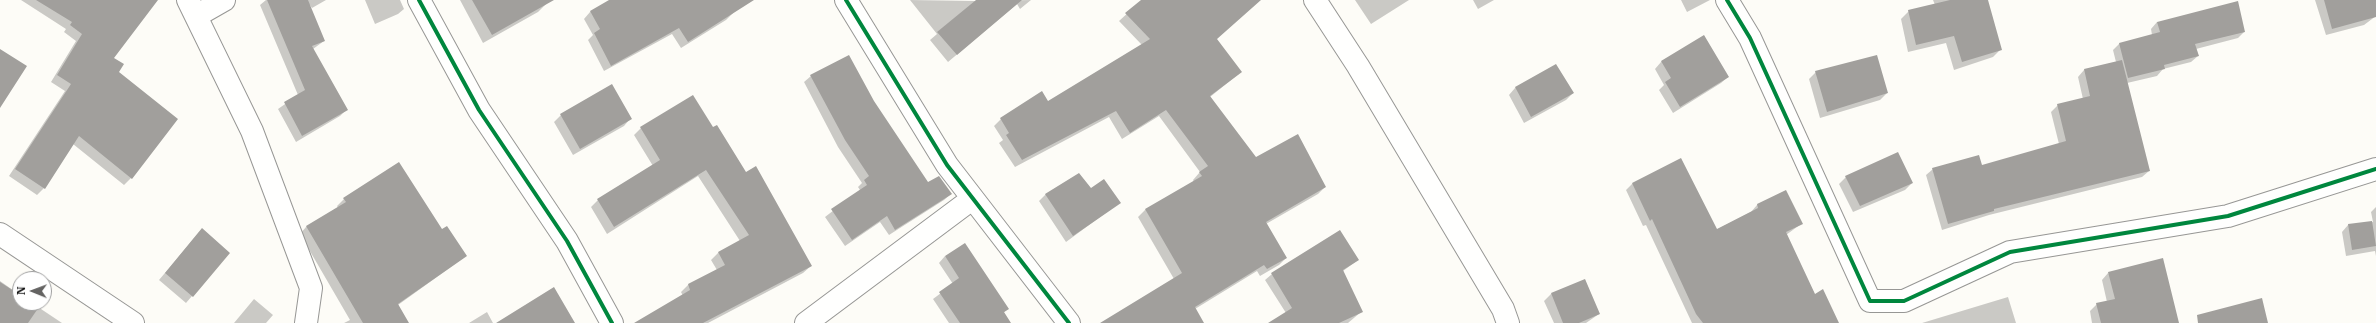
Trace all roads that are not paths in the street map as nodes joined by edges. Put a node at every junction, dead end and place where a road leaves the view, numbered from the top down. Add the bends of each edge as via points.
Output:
1 (224, 0) edge
2 (419, 0) edge
3 (846, 0) edge
4 (1315, 0) edge
5 (1727, 0) edge
6 (192, 8) edge
7 (2376, 169) edge
8 (972, 199) junction
9 (0, 234) edge
10 (133, 323) edge
11 (306, 323) edge
12 (612, 323) edge
13 (806, 323) edge
14 (1069, 323) edge
15 (1508, 323) edge

1 - 6 street
2 - 12 street via 479,110 567,241
3 - 8 street via 947,165
4 - 15 street via 1366,79 1503,309
5 - 7 street via 1750,38 1870,301 1904,301 2010,252 2228,216
6 - 11 street via 252,130 311,288
8 - 13 street
8 - 14 street
9 - 10 street

